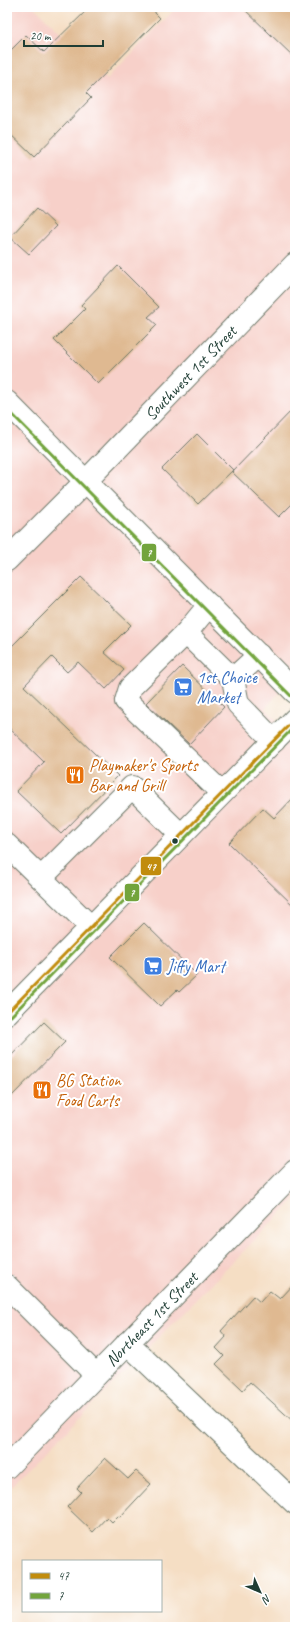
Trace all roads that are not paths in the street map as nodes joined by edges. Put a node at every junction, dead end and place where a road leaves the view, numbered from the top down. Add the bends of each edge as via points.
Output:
1 (295, 264) edge
2 (7, 402) edge
3 (86, 481) junction
4 (7, 560) edge
5 (210, 605) junction
6 (186, 633) junction
7 (258, 655) junction
8 (233, 679) junction
9 (295, 692) edge
10 (295, 719) edge
11 (274, 741) junction
12 (222, 793) junction
13 (181, 835) junction
14 (7, 845) edge
15 (41, 878) junction
16 (91, 927) junction
17 (7, 1013) edge
18 (295, 1171) edge
19 (7, 1286) edge
20 (127, 1343) junction
21 (96, 1374) junction
22 (7, 1467) edge
23 (295, 1503) edge

1 - 3 street, Southwest 1st Street
2 - 3 street
3 - 4 street, Southwest 1st Street
3 - 5 street
5 - 6 street
5 - 7 street
6 - 8 street
6 - 12 street via 130,688 126,701
7 - 8 street
7 - 9 street
8 - 11 street via 238,704
10 - 11 street
11 - 12 street
12 - 13 street
13 - 15 street via 132,787
13 - 16 street
14 - 15 street
15 - 16 street
16 - 17 street
18 - 20 street, Northeast 1st Street
19 - 21 street
20 - 21 street, Northeast 1st Street
20 - 23 street
21 - 22 street, Northeast 1st Street

